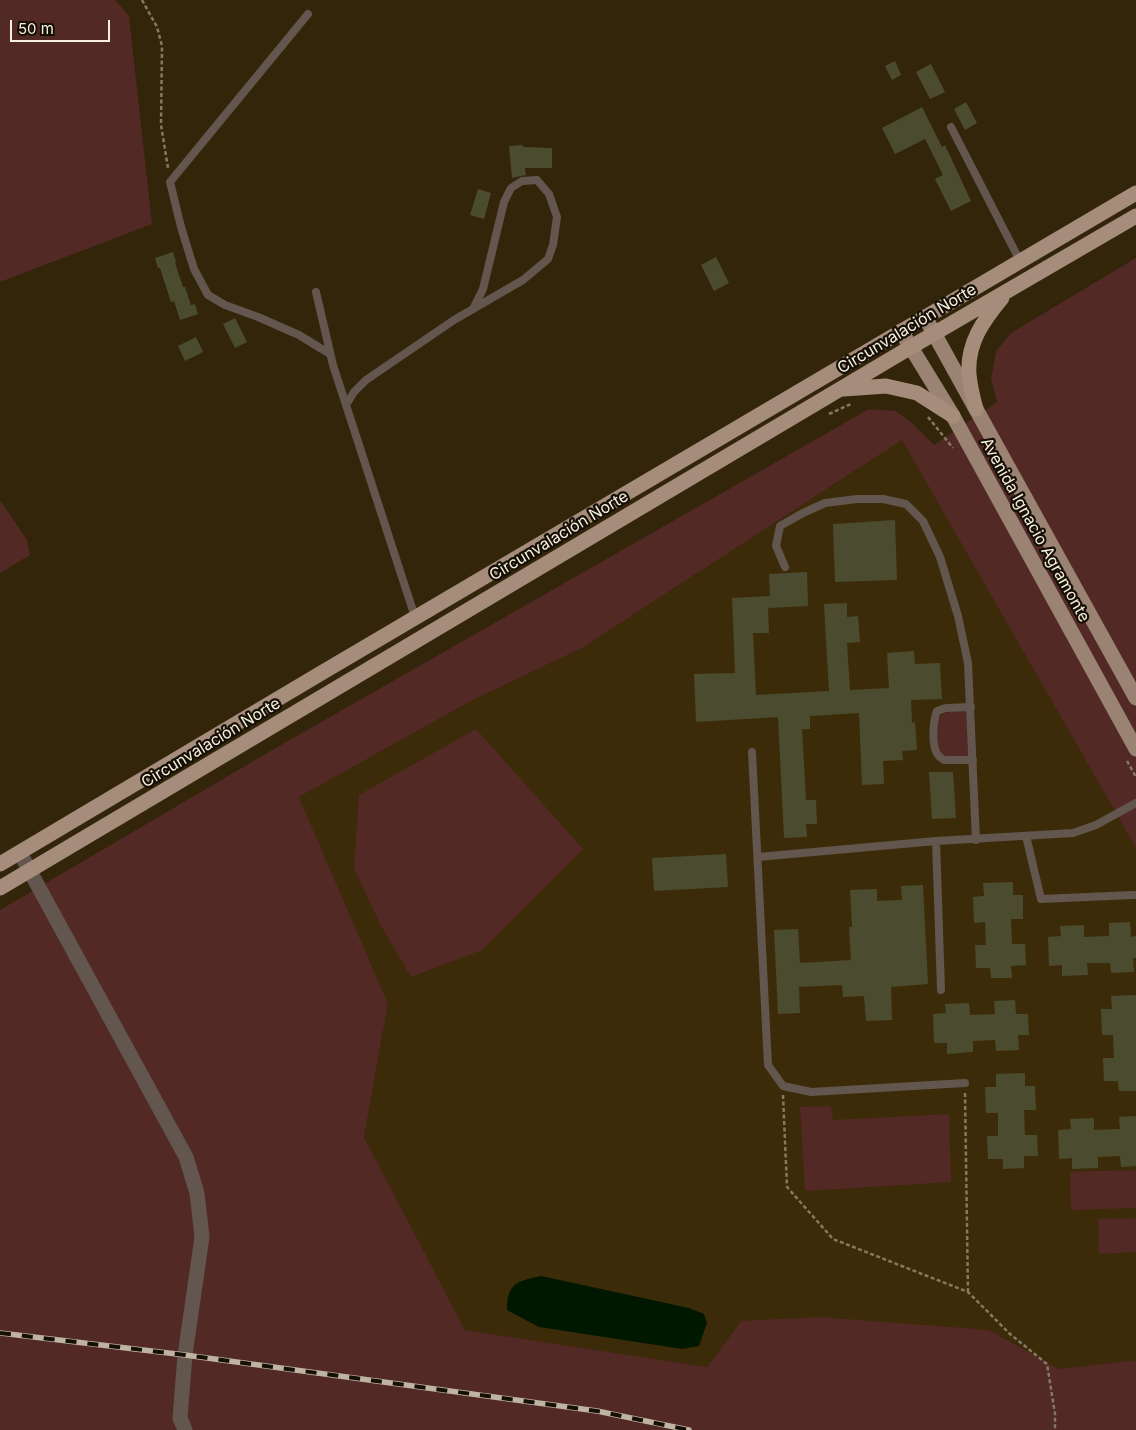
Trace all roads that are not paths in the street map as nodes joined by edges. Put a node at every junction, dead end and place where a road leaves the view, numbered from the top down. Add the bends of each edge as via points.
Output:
1 (308, 14) dead end
2 (951, 127) dead end
3 (1136, 194) edge
4 (1136, 216) edge
5 (1020, 261) junction
6 (1008, 290) junction
7 (316, 292) dead end
8 (473, 309) junction
9 (926, 317) junction
10 (901, 331) junction
11 (935, 333) junction
12 (911, 347) junction
13 (330, 354) junction
14 (840, 389) junction
15 (346, 405) junction
16 (976, 409) junction
17 (953, 416) junction
18 (784, 567) dead end
19 (415, 617) junction
20 (1136, 698) edge
21 (971, 706) junction
22 (752, 752) dead end
23 (1131, 754) edge
24 (973, 760) junction
25 (1136, 803) edge
26 (1026, 836) junction
27 (976, 840) junction
28 (936, 841) junction
29 (20, 853) junction
30 (758, 857) junction
31 (0, 864) edge
32 (31, 870) junction
33 (0, 888) edge
34 (1134, 895) dead end
35 (941, 990) dead end
36 (965, 1083) road end
37 (185, 1430) edge

1 - 13 lane via 170,182 194,269 208,295 299,335
2 - 5 lane
3 - 5 highway, Circunvalación Norte
4 - 6 highway, Circunvalación Norte
5 - 9 highway, Circunvalación Norte
6 - 11 highway, Circunvalación Norte
6 - 16 highway via 974,340 969,375
7 - 13 lane
8 - 8 lane via 523,280 548,259 554,245 556,217 549,194 537,180 522,180 511,188 504,202 483,289
8 - 15 lane via 366,380
9 - 10 highway, Circunvalación Norte
9 - 11 main road, Avenida Ignacio Agramonte
10 - 12 main road, Avenida Ignacio Agramonte
10 - 19 highway, Circunvalación Norte
11 - 12 highway, Circunvalación Norte
11 - 16 main road, Avenida Ignacio Agramonte
12 - 14 highway, Circunvalación Norte
12 - 17 main road, Avenida Ignacio Agramonte
13 - 15 lane
14 - 17 highway via 886,386 917,393
14 - 32 highway, Circunvalación Norte
15 - 19 lane
16 - 20 main road, Avenida Ignacio Agramonte
17 - 23 main road, Avenida Ignacio Agramonte
18 - 21 lane via 776,546 780,526 803,513 826,503 857,499 883,499 906,504 923,522 940,557 968,663
19 - 29 highway, Circunvalación Norte
21 - 24 lane
21 - 24 lane via 937,711 934,746 944,760
22 - 30 lane
24 - 27 lane
25 - 26 lane via 1096,826 1073,833
26 - 27 lane
26 - 34 lane via 1041,899
27 - 28 lane
28 - 30 lane
28 - 35 lane
29 - 31 highway, Circunvalación Norte
29 - 32 street
30 - 36 lane via 768,1065 783,1086 811,1092
32 - 33 highway, Circunvalación Norte
32 - 37 street via 186,1157 197,1193 202,1237 185,1355 180,1418

